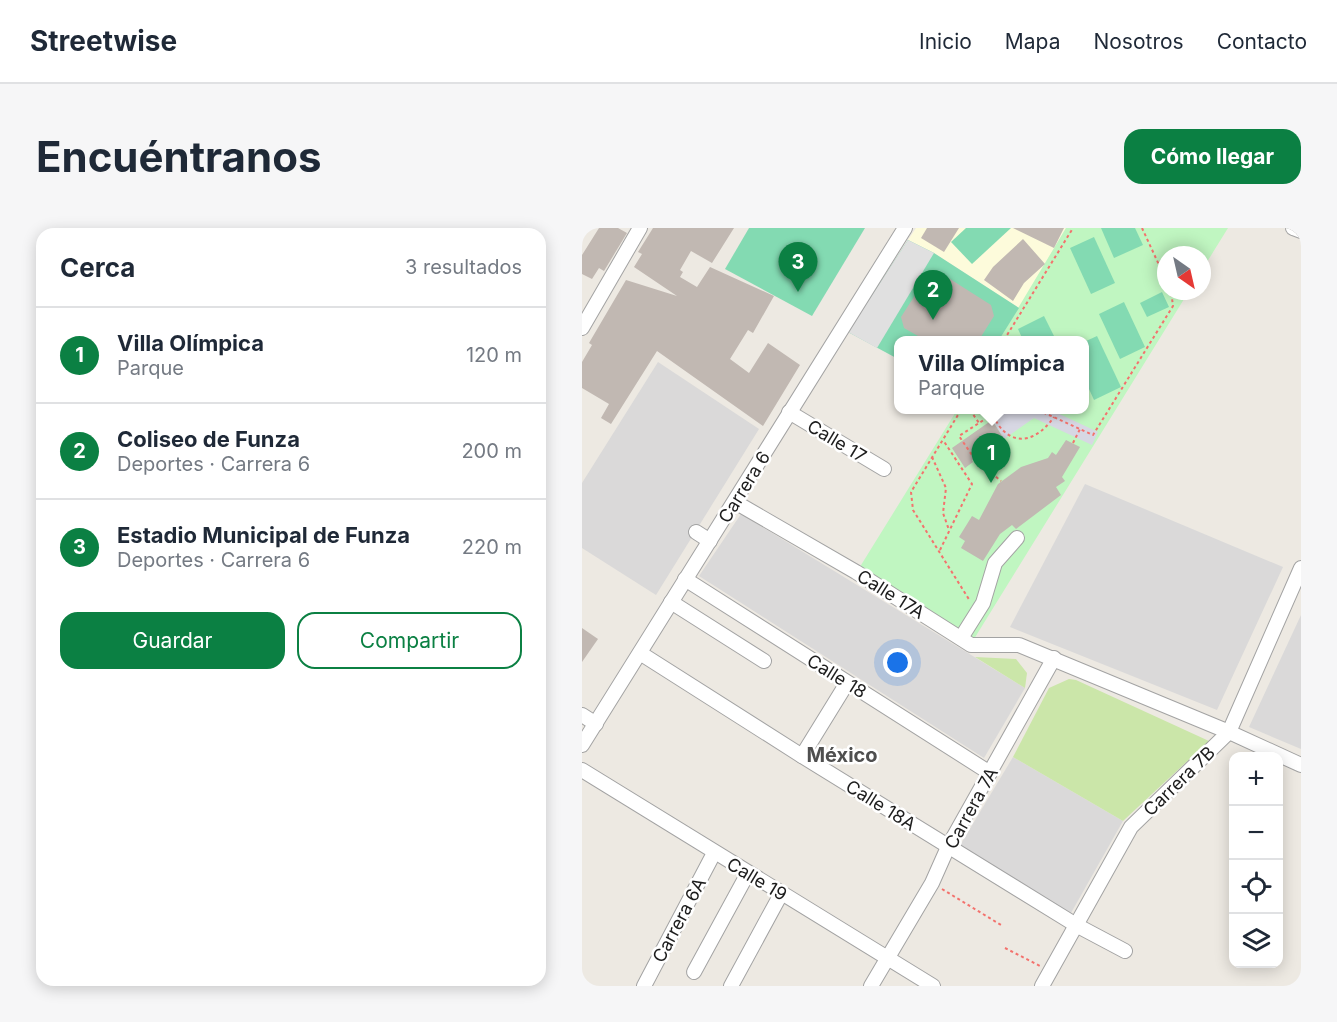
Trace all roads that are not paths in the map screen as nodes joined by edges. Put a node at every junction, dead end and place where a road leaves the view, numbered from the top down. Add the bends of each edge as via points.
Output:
1 (640, 228) edge
2 (906, 228) edge
3 (1293, 228) edge
4 (1301, 231) edge
5 (582, 328) edge
6 (789, 412) junction
7 (884, 470) dead end
8 (735, 502) junction
9 (696, 532) dead end
10 (1017, 538) dead end
11 (710, 541) junction
12 (1301, 568) edge
13 (685, 579) junction
14 (671, 602) junction
15 (961, 638) junction
16 (640, 653) junction
17 (1054, 658) junction
18 (764, 661) dead end
19 (847, 683) junction
20 (582, 715) edge
21 (596, 724) junction
22 (1229, 732) junction
23 (582, 745) edge
24 (802, 756) junction
25 (1301, 765) edge
26 (582, 770) edge
27 (990, 773) junction
28 (948, 847) junction
29 (714, 853) junction
30 (748, 873) junction
31 (781, 894) junction
32 (1076, 925) junction
33 (1125, 951) dead end
34 (889, 958) junction
35 (694, 972) dead end
36 (644, 986) edge
37 (731, 986) edge
38 (872, 986) edge
39 (933, 986) edge
40 (1042, 986) edge

1 - 5 street
2 - 6 street, Carrera 6
3 - 4 street
6 - 7 street, Calle 17
6 - 8 street, Carrera 6
8 - 11 street, Carrera 6
8 - 15 street, Calle 17A
9 - 11 street
10 - 15 street via 995,563 983,603
11 - 13 street, Carrera 6
12 - 22 street, Carrera 7B
13 - 14 street, Carrera 6
13 - 19 street, Calle 18
14 - 16 street, Carrera 6
14 - 18 street
15 - 17 street, Calle 17A via 977,646 1013,644
16 - 21 street, Carrera 6
16 - 24 street, Calle 18A
17 - 22 street, Calle 17A
17 - 27 street, Carrera 7A
19 - 24 street
19 - 27 street, Calle 18
20 - 21 street
21 - 23 street, Carrera 6
22 - 25 street, Calle 17A
22 - 32 street, Carrera 7B via 1131,827
24 - 28 street, Calle 18A
26 - 29 street, Calle 19
27 - 28 street, Carrera 7A
28 - 32 street, Calle 18A
28 - 34 street, Carrera 7A
29 - 30 street, Calle 19
29 - 36 street, Carrera 6A
30 - 31 street, Calle 19
30 - 35 street
31 - 34 street, Calle 19
31 - 37 street
32 - 33 street, Calle 18A
32 - 40 street, Carrera 7B
34 - 38 street, Carrera 7A
34 - 39 street, Calle 19

